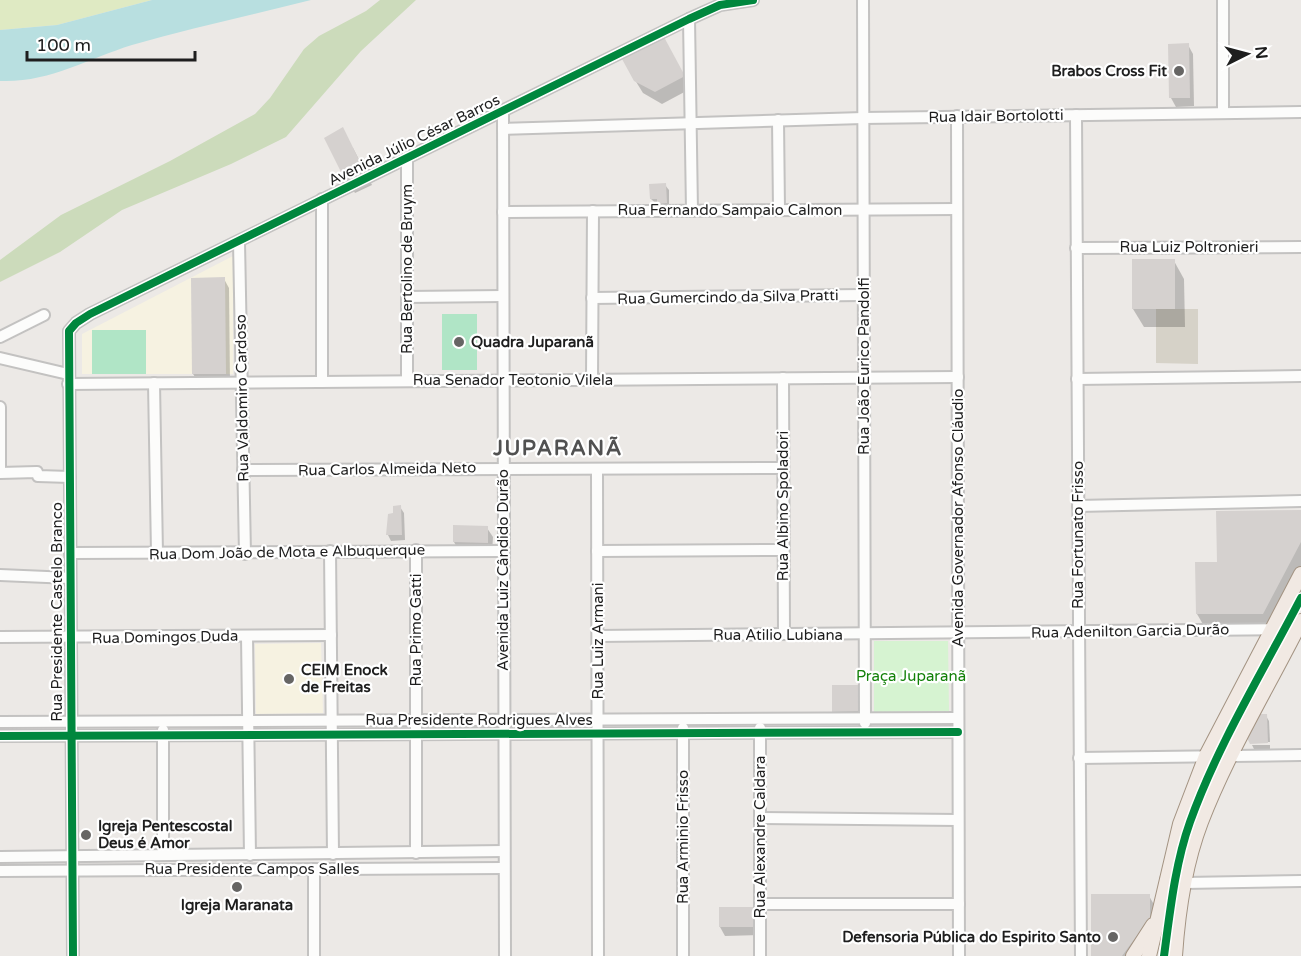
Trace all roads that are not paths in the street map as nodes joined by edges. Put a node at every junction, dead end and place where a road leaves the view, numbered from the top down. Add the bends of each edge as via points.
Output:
1 (753, 0) edge
2 (863, 0) edge
3 (1223, 0) edge
4 (720, 2) edge
5 (689, 19) junction
6 (503, 112) junction
7 (1301, 112) edge
8 (1223, 113) junction
9 (1076, 115) junction
10 (957, 116) junction
11 (863, 118) junction
12 (778, 120) junction
13 (690, 121) junction
14 (502, 129) junction
15 (407, 157) junction
16 (322, 200) junction
17 (957, 208) junction
18 (863, 209) junction
19 (779, 210) junction
20 (692, 211) junction
21 (503, 212) junction
22 (593, 212) junction
23 (239, 242) junction
24 (1301, 247) edge
25 (1076, 248) junction
26 (863, 295) junction
27 (503, 296) junction
28 (407, 297) junction
29 (592, 298) junction
30 (90, 314) joint
31 (44, 315) dead end
32 (0, 336) edge
33 (0, 358) edge
34 (1301, 376) edge
35 (958, 377) junction
36 (783, 378) junction
37 (864, 378) junction
38 (68, 379) junction
39 (1077, 379) junction
40 (503, 380) junction
41 (592, 380) junction
42 (407, 381) junction
43 (242, 382) junction
44 (322, 382) junction
45 (154, 383) junction
46 (0, 407) edge
47 (503, 467) junction
48 (783, 468) junction
49 (597, 469) junction
50 (243, 470) junction
51 (0, 473) edge
52 (70, 477) junction
53 (1301, 501) edge
54 (1078, 506) junction
55 (416, 550) junction
56 (503, 550) junction
57 (783, 550) junction
58 (330, 551) junction
59 (597, 551) junction
60 (70, 553) junction
61 (157, 553) junction
62 (245, 554) junction
63 (1301, 574) edge
64 (0, 575) edge
65 (70, 578) junction
66 (1300, 626) edge
67 (1272, 630) junction
68 (1079, 632) junction
69 (958, 633) junction
70 (783, 634) junction
71 (865, 634) junction
72 (331, 635) junction
73 (247, 636) junction
74 (598, 636) junction
75 (0, 637) edge
76 (70, 638) junction
77 (760, 718) junction
78 (865, 718) junction
79 (958, 718) junction
80 (598, 719) junction
81 (683, 719) junction
82 (331, 720) junction
83 (416, 720) junction
84 (504, 720) junction
85 (163, 721) junction
86 (248, 721) junction
87 (0, 722) edge
88 (71, 722) junction
89 (760, 732) junction
90 (865, 732) junction
91 (958, 732) junction
92 (597, 733) junction
93 (683, 733) junction
94 (332, 734) junction
95 (416, 734) junction
96 (504, 734) junction
97 (163, 735) junction
98 (248, 735) junction
99 (0, 736) edge
100 (71, 736) junction
101 (1301, 755) edge
102 (1206, 756) junction
103 (1230, 756) junction
104 (1079, 758) junction
105 (760, 818) junction
106 (958, 820) junction
107 (504, 851) junction
108 (416, 853) junction
109 (333, 854) junction
110 (164, 855) junction
111 (250, 855) junction
112 (72, 856) junction
113 (0, 857) edge
114 (504, 868) junction
115 (314, 869) junction
116 (72, 870) junction
117 (0, 871) edge
118 (1166, 879) junction
119 (1301, 881) edge
120 (1185, 883) junction
121 (761, 904) junction
122 (959, 904) junction
123 (1159, 912) junction
124 (73, 956) edge
125 (314, 956) edge
126 (505, 956) edge
127 (598, 956) edge
128 (683, 956) edge
129 (760, 956) edge
130 (959, 956) edge
131 (1081, 956) edge
132 (1133, 956) edge
133 (1149, 956) edge
134 (1175, 956) edge

1 - 4 street, Avenida Júlio César Barros
2 - 11 street, Rua João Eurico Pandolfi
3 - 8 street
4 - 5 street, Avenida Júlio César Barros
5 - 6 street, Avenida Júlio César Barros
5 - 13 street
6 - 14 street, Avenida Luiz Cândido Durão
6 - 15 street, Avenida Júlio César Barros
7 - 8 street, Rua Idair Bortolotti
8 - 9 street, Rua Idair Bortolotti
9 - 10 street, Rua Idair Bortolotti
9 - 25 street, Rua Fortunato Frisso
10 - 11 street, Rua Idair Bortolotti
10 - 17 street, Avenida Governador Afonso Cláudio
11 - 12 street, Rua Idair Bortolotti
11 - 18 street, Rua João Eurico Pandolfi
12 - 13 street, Rua Idair Bortolotti
12 - 19 street
13 - 14 street, Rua Idair Bortolotti
13 - 20 street
14 - 21 street, Avenida Luiz Cândido Durão
15 - 16 street, Avenida Júlio César Barros
15 - 28 street, Rua Bertolino de Bruym
16 - 23 street, Avenida Júlio César Barros
16 - 44 street
17 - 18 street, Rua Fernando Sampaio Calmon
17 - 35 street, Avenida Governador Afonso Cláudio
18 - 19 street, Rua Fernando Sampaio Calmon
18 - 26 street, Rua João Eurico Pandolfi
19 - 20 street, Rua Fernando Sampaio Calmon
20 - 22 street, Rua Fernando Sampaio Calmon
21 - 22 street, Rua Fernando Sampaio Calmon
21 - 27 street, Avenida Luiz Cândido Durão
22 - 29 street
23 - 30 street, Avenida Júlio César Barros
23 - 43 street, Rua Valdomiro Cardoso
24 - 25 street, Rua Luiz Poltronieri
25 - 39 street, Rua Fortunato Frisso
26 - 29 street, Rua Gumercindo da Silva Pratti
26 - 37 street, Rua João Eurico Pandolfi
27 - 28 street
27 - 40 street, Avenida Luiz Cândido Durão
28 - 42 street, Rua Bertolino de Bruym
29 - 41 street
30 - 38 street, Rua Presidente Castelo Branco via 69,331
31 - 32 street
33 - 38 street, Rua Senador Teotonio Vilela
34 - 39 street
35 - 37 street, Rua Senador Teotonio Vilela
35 - 69 street, Avenida Governador Afonso Cláudio
36 - 37 street, Rua Senador Teotonio Vilela
36 - 41 street, Rua Senador Teotonio Vilela
36 - 48 street, Rua Albino Spoladori
37 - 71 street, Rua João Eurico Pandolfi
38 - 45 street, Rua Senador Teotonio Vilela
38 - 52 street, Rua Presidente Castelo Branco
39 - 54 street, Rua Fortunato Frisso
40 - 41 street, Rua Senador Teotonio Vilela
40 - 42 street, Rua Senador Teotonio Vilela
40 - 47 street, Avenida Luiz Cândido Durão
42 - 44 street, Rua Senador Teotonio Vilela
43 - 44 street, Rua Senador Teotonio Vilela
43 - 45 street, Rua Senador Teotonio Vilela
43 - 50 street, Rua Valdomiro Cardoso
45 - 61 street
46 - 51 street
47 - 49 street, Rua Carlos Almeida Neto
47 - 50 street, Rua Carlos Almeida Neto
47 - 56 street, Avenida Luiz Cândido Durão
48 - 49 street, Rua Carlos Almeida Neto
48 - 57 street, Rua Albino Spoladori
49 - 59 street, Rua Luiz Armani
50 - 62 street, Rua Valdomiro Cardoso
51 - 52 street via 37,472 38,476
52 - 60 street, Rua Presidente Castelo Branco
53 - 54 street
54 - 68 street, Rua Fortunato Frisso
55 - 56 street, Rua Dom João de Mota e Albuquerque
55 - 58 street, Rua Dom João de Mota e Albuquerque
55 - 83 street, Rua Primo Gatti
56 - 84 street, Avenida Luiz Cândido Durão
57 - 59 street
57 - 70 street, Rua Albino Spoladori
58 - 62 street, Rua Dom João de Mota e Albuquerque
58 - 72 street
59 - 74 street, Rua Luiz Armani
60 - 61 street, Rua Dom João de Mota e Albuquerque
60 - 65 street, Rua Presidente Castelo Branco
61 - 62 street, Rua Dom João de Mota e Albuquerque
63 - 67 main road
64 - 65 street
65 - 76 street, Rua Presidente Castelo Branco
66 - 67 street, Rua Adenilton Garcia Durão
66 - 103 main road
67 - 68 street, Rua Adenilton Garcia Durão
67 - 102 main road
68 - 69 street, Rua Adenilton Garcia Durão
68 - 104 street, Rua Fortunato Frisso
69 - 71 street, Rua Atilio Lubiana
69 - 79 street, Avenida Governador Afonso Cláudio
70 - 71 street, Rua Atilio Lubiana
70 - 74 street, Rua Atilio Lubiana
71 - 78 street, Rua João Eurico Pandolfi
72 - 73 street, Rua Domingos Duda
72 - 82 street
73 - 76 street, Rua Domingos Duda
73 - 86 street
74 - 80 street, Rua Luiz Armani
75 - 76 street, Rua Domingos Duda
76 - 88 street, Rua Presidente Castelo Branco
77 - 78 street, Rua Presidente Rodrigues Alves
77 - 81 street, Rua Presidente Rodrigues Alves
77 - 89 street, Rua Alexandre Caldara
78 - 79 street, Rua Presidente Rodrigues Alves
78 - 90 street, Rua João Eurico Pandolfi
79 - 91 street, Avenida Governador Afonso Cláudio
80 - 81 street, Rua Presidente Rodrigues Alves
80 - 84 street, Rua Presidente Rodrigues Alves
80 - 92 street, Rua Luiz Armani
81 - 93 street, Rua Arminio Frisso
82 - 83 street, Rua Presidente Rodrigues Alves
82 - 86 street, Rua Presidente Rodrigues Alves
82 - 94 street
83 - 84 street, Rua Presidente Rodrigues Alves
83 - 95 street, Rua Primo Gatti
84 - 96 street, Avenida Luiz Cândido Durão
85 - 86 street, Rua Presidente Rodrigues Alves
85 - 88 street, Rua Presidente Rodrigues Alves
85 - 97 street
86 - 98 street
87 - 88 street, Rua Presidente Rodrigues Alves
88 - 100 street, Rua Presidente Castelo Branco
89 - 90 street, Rua Presidente Rodrigues Alves
89 - 93 street, Rua Presidente Rodrigues Alves
89 - 105 street, Rua Alexandre Caldara
90 - 91 street, Rua Presidente Rodrigues Alves
91 - 106 street, Avenida Governador Afonso Cláudio
92 - 93 street, Rua Presidente Rodrigues Alves
92 - 96 street, Rua Presidente Rodrigues Alves
92 - 127 street, Rua Luiz Armani
93 - 128 street, Rua Arminio Frisso
94 - 95 street, Rua Presidente Rodrigues Alves
94 - 98 street, Rua Presidente Rodrigues Alves
94 - 109 street
95 - 96 street, Rua Presidente Rodrigues Alves
95 - 108 street, Rua Primo Gatti
96 - 107 street, Avenida Luiz Cândido Durão
97 - 98 street, Rua Presidente Rodrigues Alves
97 - 100 street, Rua Presidente Rodrigues Alves
97 - 110 street
98 - 111 street
99 - 100 street, Rua Presidente Rodrigues Alves
100 - 112 street, Rua Presidente Castelo Branco
101 - 103 street
102 - 103 street
102 - 104 street
102 - 118 main road via 1180,824
103 - 120 main road via 1201,823
104 - 131 street, Rua Fortunato Frisso
105 - 106 street
105 - 121 street, Rua Alexandre Caldara
106 - 122 street, Avenida Governador Afonso Cláudio
107 - 108 street, Rua Presidente Campos Salles
107 - 114 street, Avenida Luiz Cândido Durão
108 - 109 street, Rua Presidente Campos Salles
109 - 111 street, Rua Presidente Campos Salles
110 - 111 street, Rua Presidente Campos Salles
110 - 112 street, Rua Presidente Campos Salles
112 - 113 street, Rua Presidente Campos Salles
112 - 116 street, Rua Presidente Castelo Branco
114 - 115 street, Rua Presidente Campos Salles
114 - 126 street, Avenida Luiz Cândido Durão
115 - 116 street, Rua Presidente Campos Salles
115 - 125 street
116 - 117 street, Rua Presidente Campos Salles
116 - 124 street, Rua Presidente Castelo Branco
118 - 120 street
118 - 123 main road
119 - 120 street
120 - 134 main road
121 - 122 street
121 - 129 street, Rua Alexandre Caldara
122 - 130 street, Avenida Governador Afonso Cláudio
123 - 132 main road
123 - 133 main road

